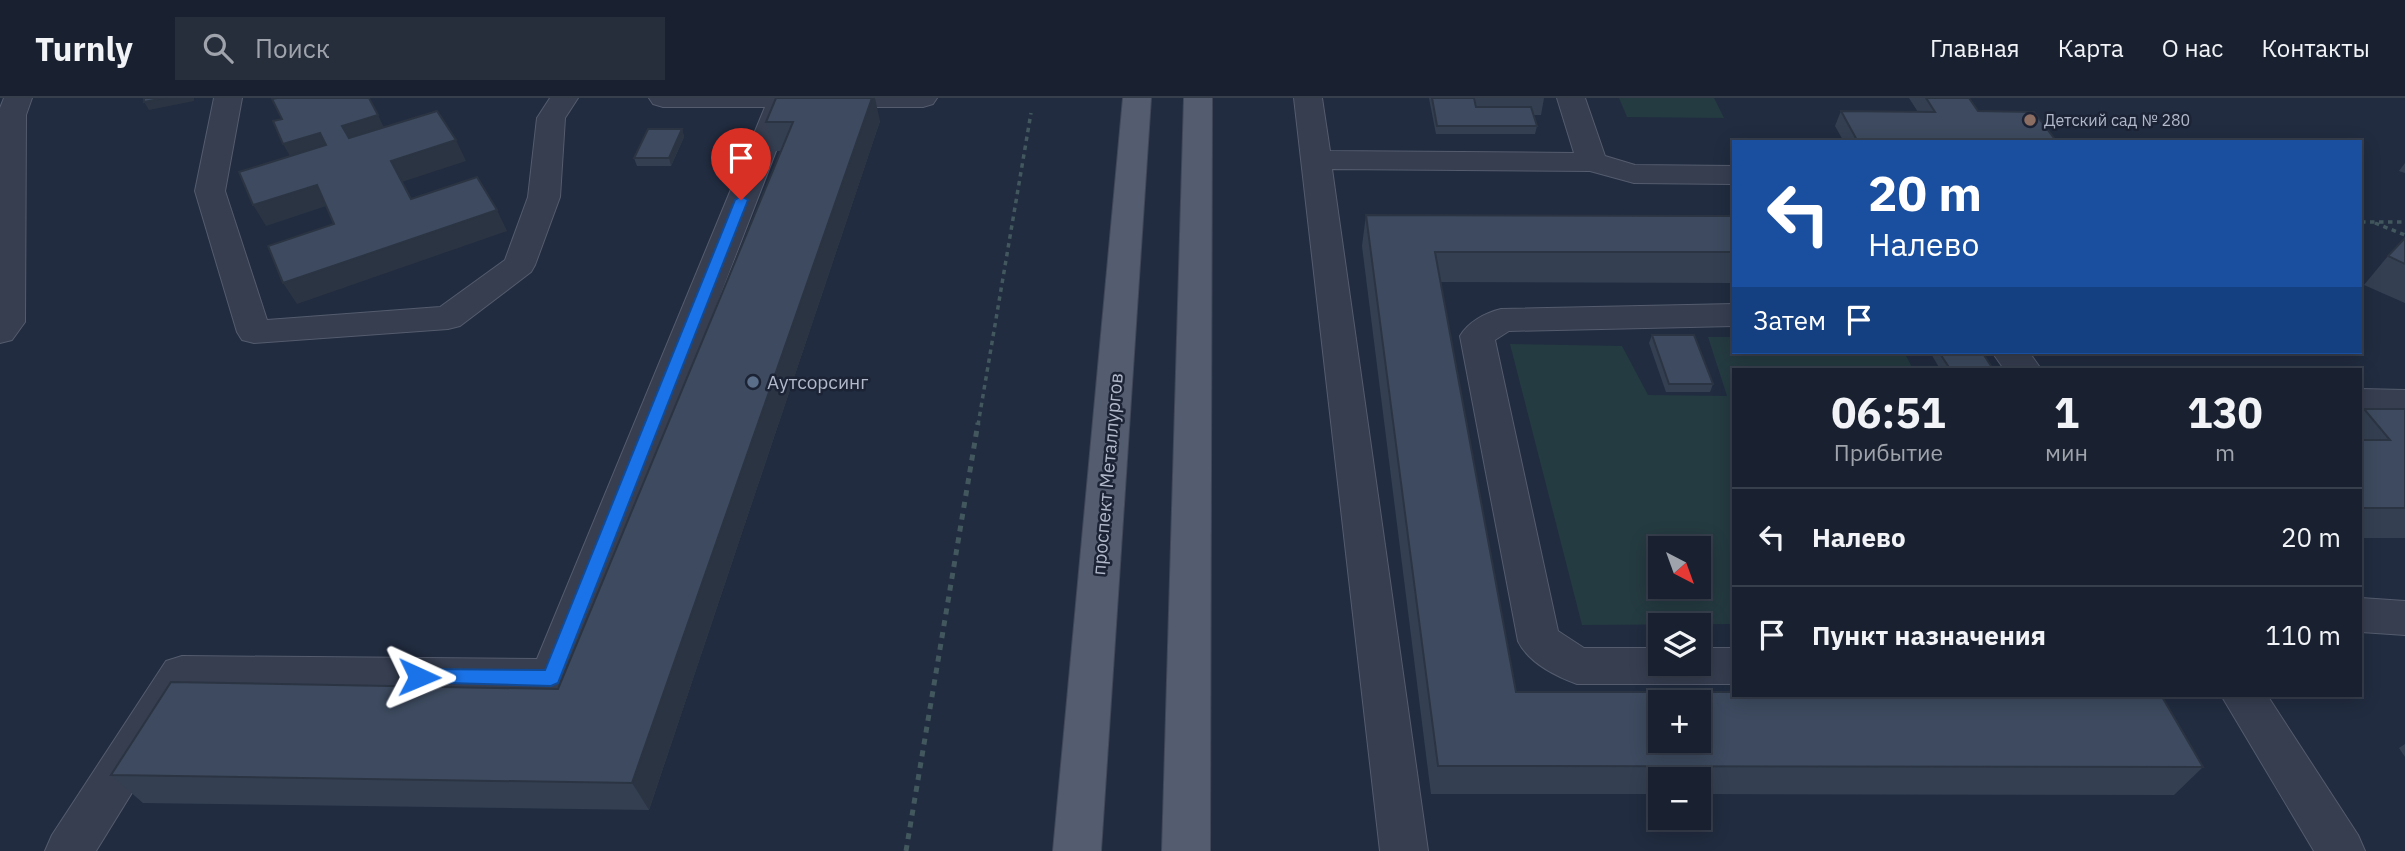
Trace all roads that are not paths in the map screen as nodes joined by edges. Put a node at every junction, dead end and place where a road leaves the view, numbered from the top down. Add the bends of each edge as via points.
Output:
1 (18, 98) edge
2 (228, 98) edge
3 (564, 98) edge
4 (663, 98) edge
5 (923, 98) edge
6 (1137, 98) edge
7 (1198, 98) edge
8 (1308, 98) edge
9 (1572, 98) edge
10 (782, 99) edge
11 (872, 99) edge
12 (1315, 160) junction
13 (1591, 162) junction
14 (1732, 175) edge
15 (1732, 315) edge
16 (0, 332) edge
17 (2012, 354) edge
18 (2022, 368) edge
19 (2362, 402) edge
20 (2405, 403) edge
21 (2362, 615) edge
22 (2405, 618) edge
23 (1732, 666) edge
24 (2244, 697) edge
25 (68, 851) edge
26 (1077, 851) edge
27 (1186, 851) edge
28 (1404, 851) edge
29 (2341, 851) edge

1 - 16 street via 12,114 8,322
2 - 3 street via 210,191 254,332 447,318 519,265 544,197 551,118
4 - 10 street
5 - 11 street
6 - 26 main road, проспект Металлургов
7 - 27 main road
8 - 12 street
9 - 13 street
10 - 11 street
10 - 25 street via 551,678 182,674
12 - 13 street
12 - 28 street
13 - 14 street via 1634,174
15 - 23 street via 1501,320 1477,336 1539,641 1577,666
17 - 18 street
19 - 20 street
21 - 22 street
24 - 29 street

